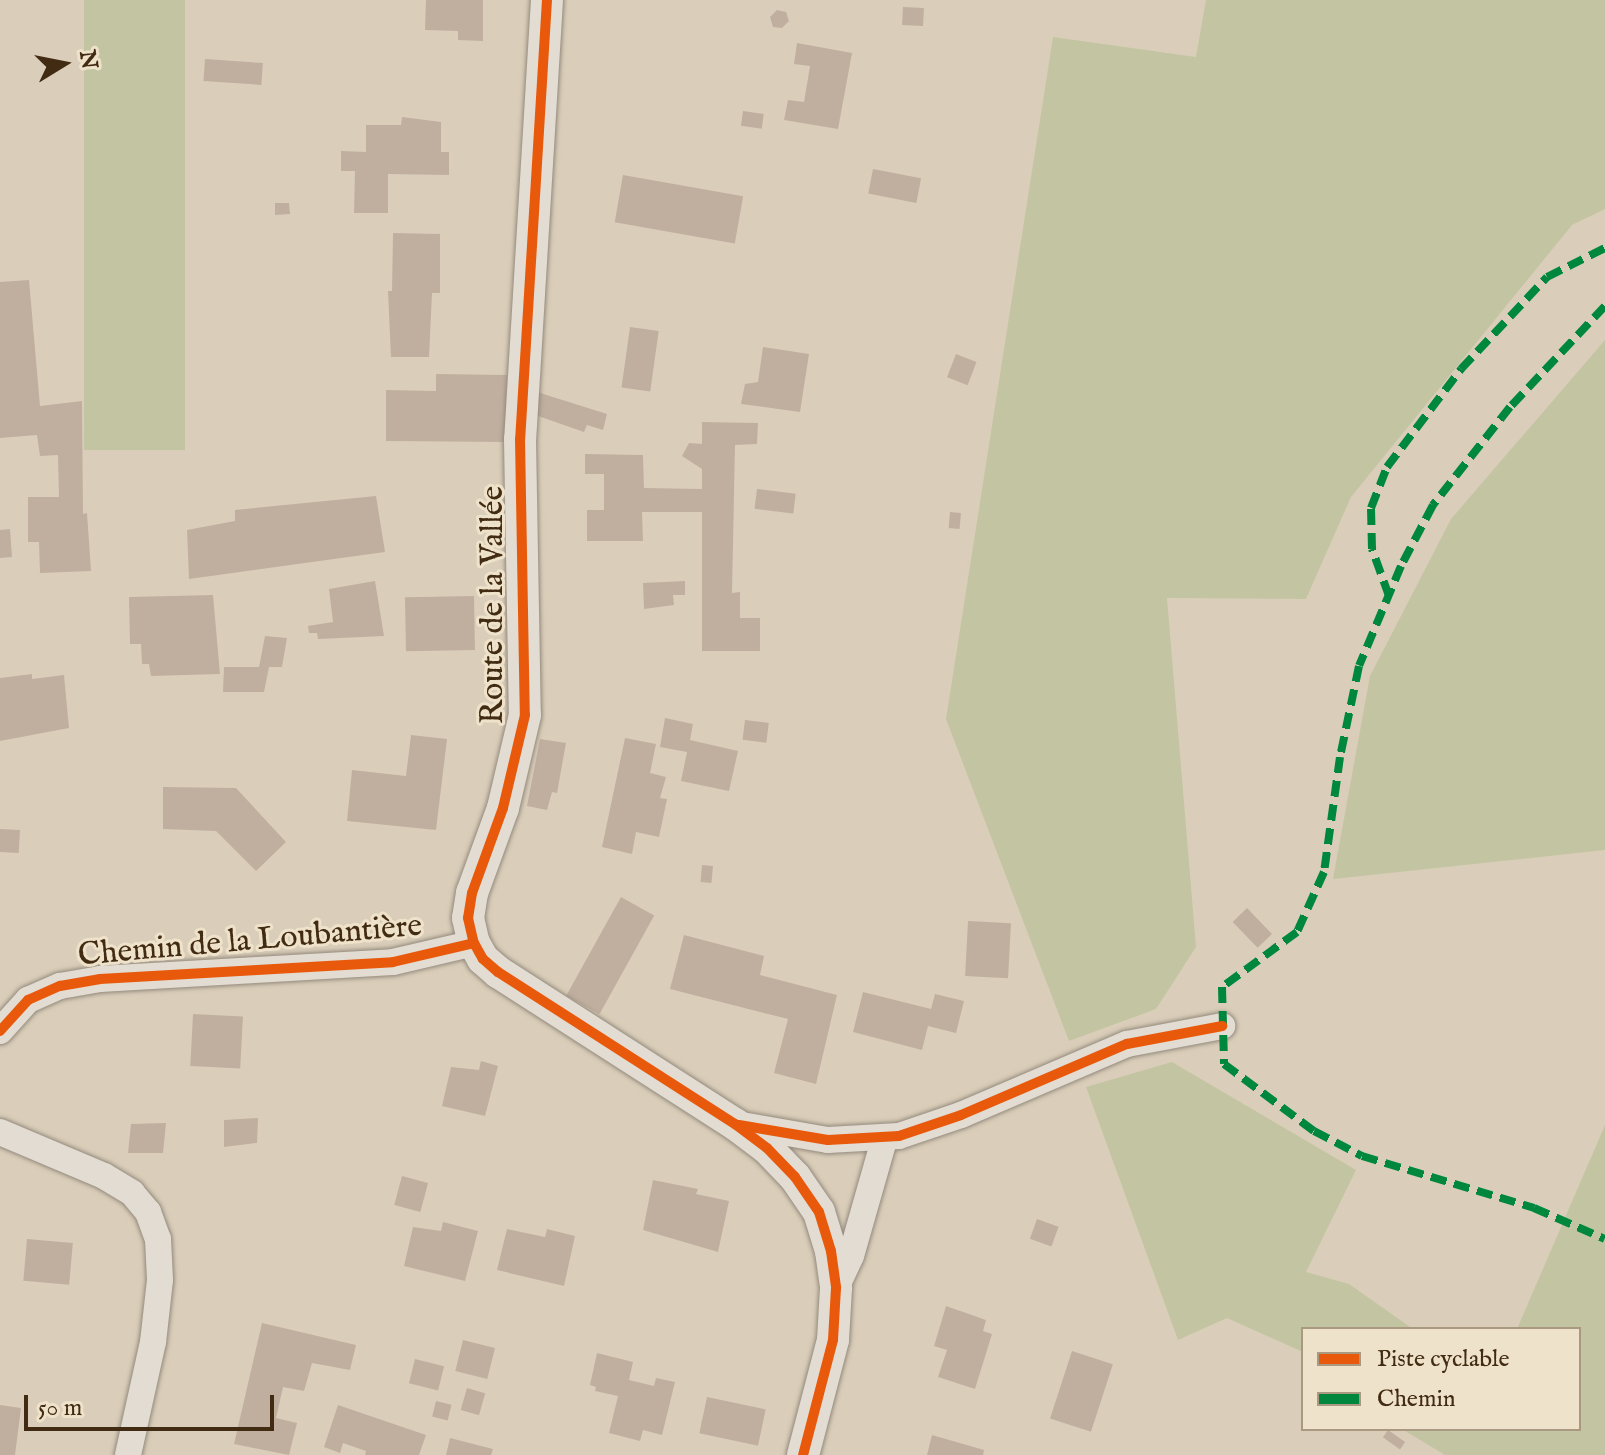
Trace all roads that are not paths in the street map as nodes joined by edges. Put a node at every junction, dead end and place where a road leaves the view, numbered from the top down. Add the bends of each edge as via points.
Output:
1 (547, 0) edge
2 (474, 943) junction
3 (1222, 1026) dead end
4 (0, 1031) edge
5 (735, 1124) junction
6 (0, 1132) edge
7 (884, 1140) junction
8 (836, 1288) junction
9 (128, 1455) edge
10 (803, 1455) edge

1 - 2 street, Route de la Vallée via 520,439 525,715 503,808 472,893 468,918
2 - 4 street, Chemin de la Loubantière via 393,962 100,979 60,986 28,1000
2 - 5 street via 498,972
3 - 7 street via 1127,1044 961,1115
5 - 7 street via 828,1140
5 - 8 street via 795,1177 819,1212
6 - 9 street via 104,1176 132,1193 148,1212 158,1239 160,1280 153,1342
7 - 8 street via 851,1256
8 - 10 street via 833,1340

